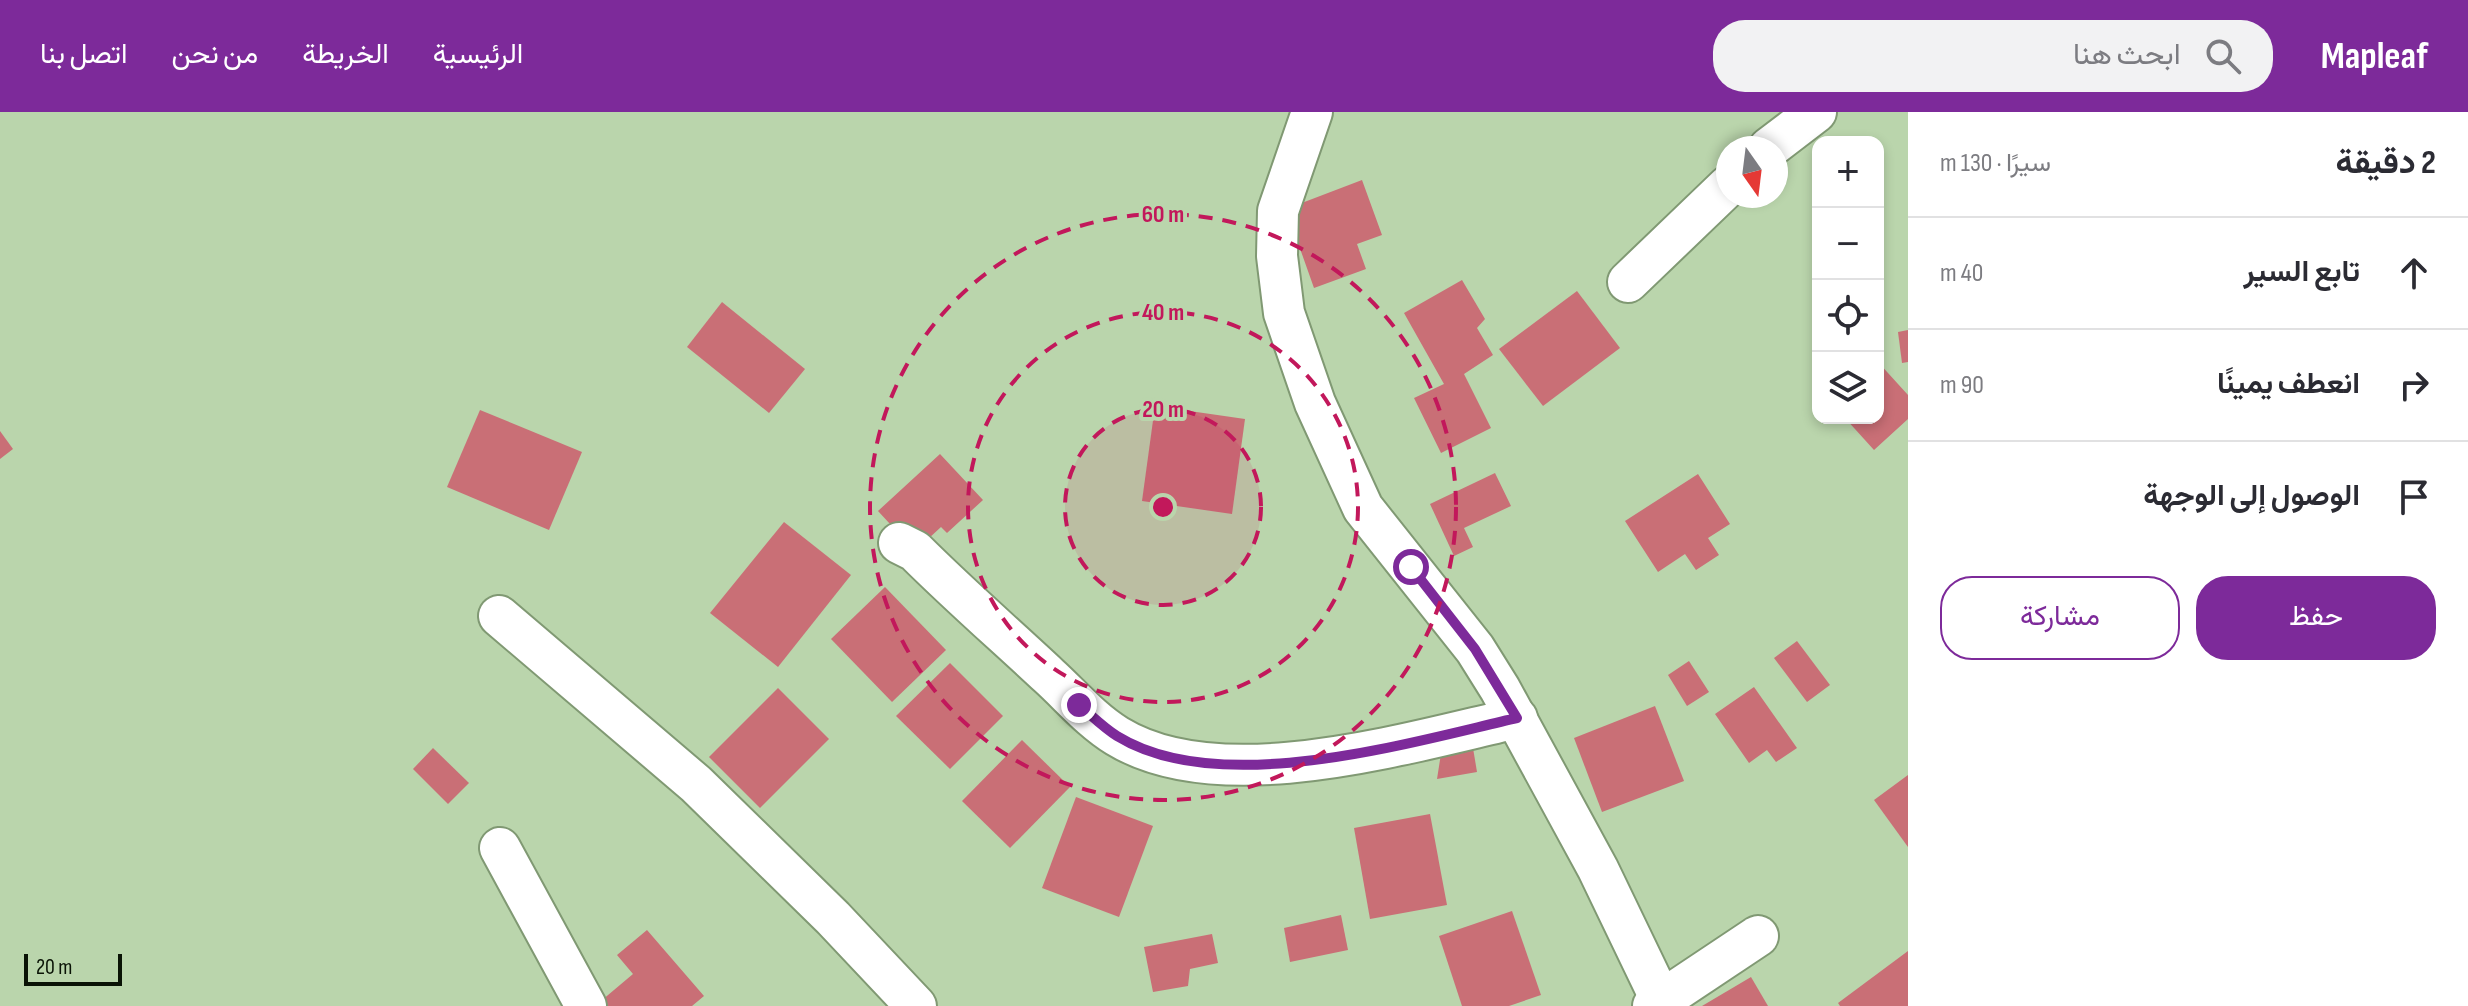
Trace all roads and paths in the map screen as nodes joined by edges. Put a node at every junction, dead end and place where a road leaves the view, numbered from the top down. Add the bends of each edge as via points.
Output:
1 (1312, 112) edge
2 (1816, 112) edge
3 (1785, 136) edge
4 (1716, 198) edge
5 (1628, 282) dead end
6 (899, 543) dead end
7 (499, 616) dead end
8 (1517, 718) junction
9 (500, 848) dead end
10 (1758, 936) dead end
11 (1657, 1003) edge
12 (586, 1006) edge
13 (916, 1006) edge

1 - 8 street via 1278,211 1284,313 1315,403 1363,508 1475,649
2 - 3 street
4 - 5 street
6 - 8 street via 915,551 1118,736 1176,758 1252,766 1309,761
7 - 13 street via 696,784
8 - 11 street via 1598,869
9 - 12 street
10 - 11 street

